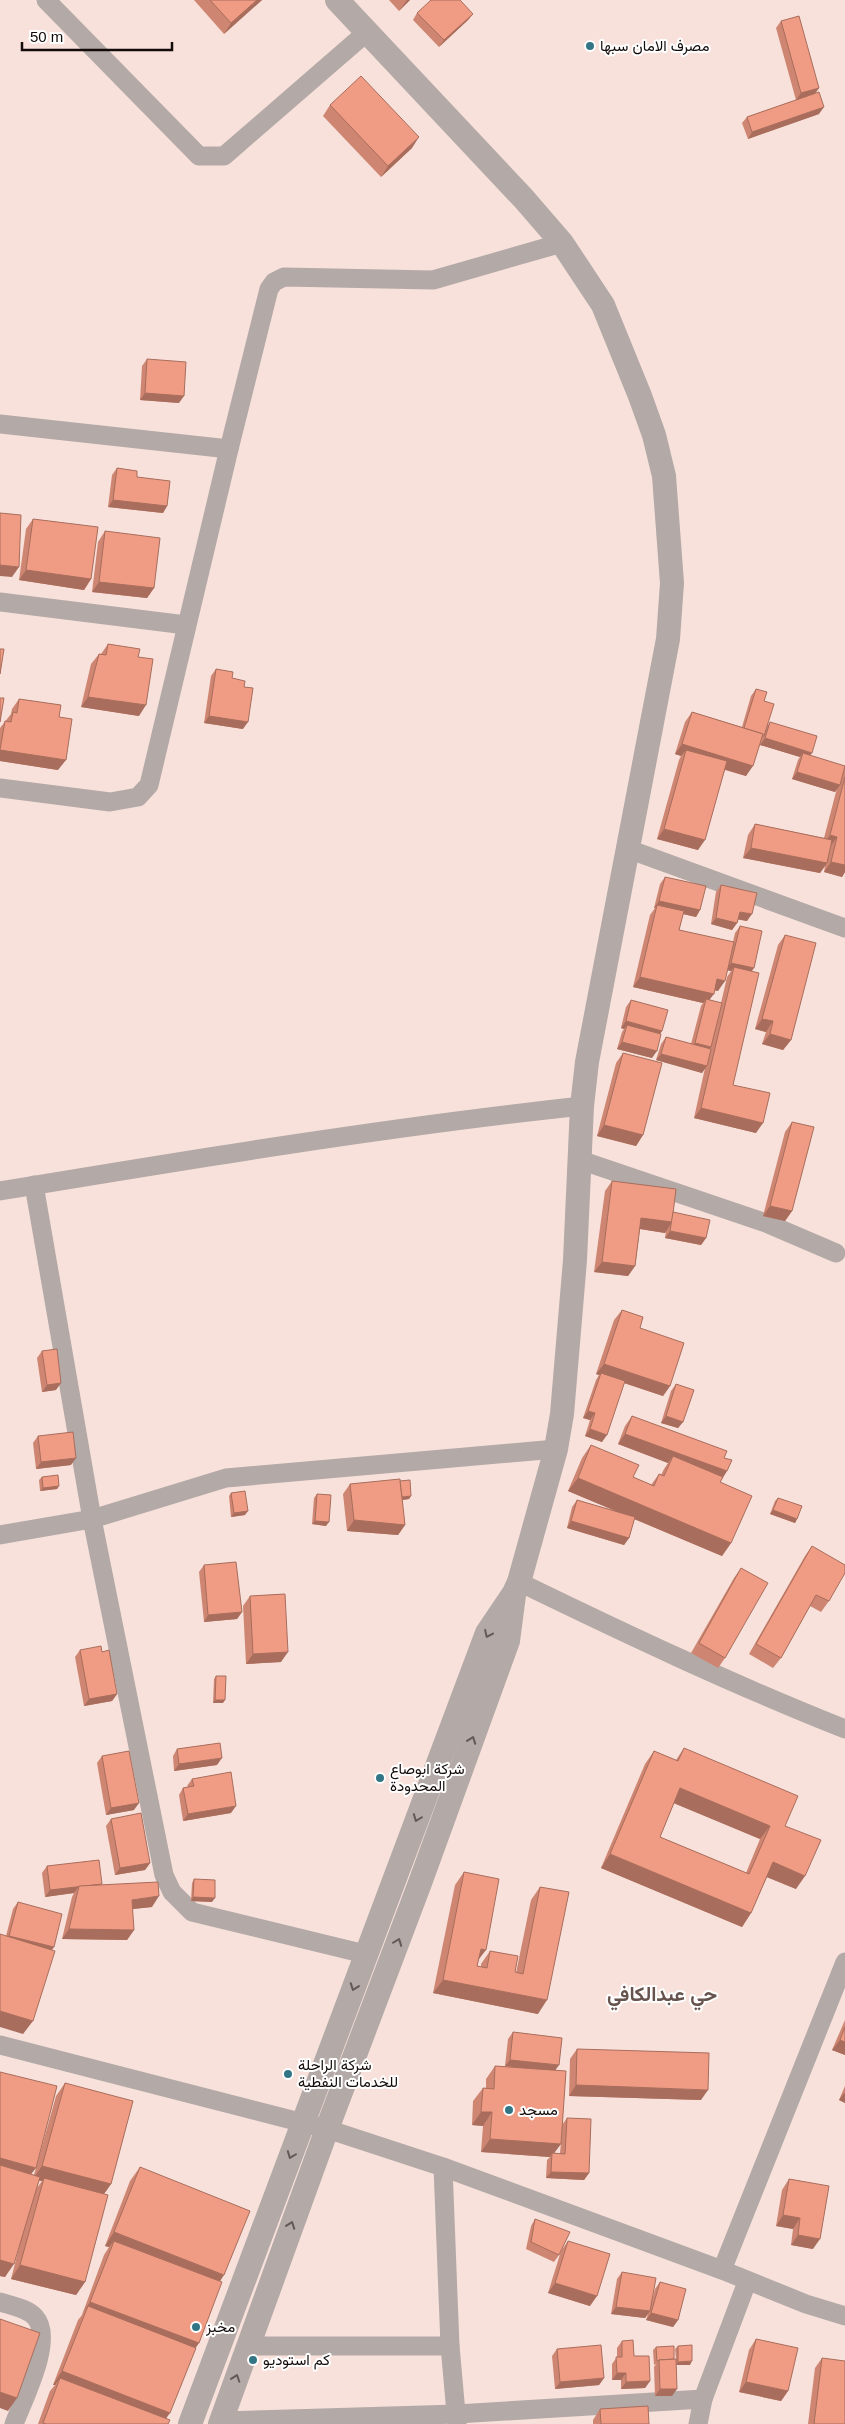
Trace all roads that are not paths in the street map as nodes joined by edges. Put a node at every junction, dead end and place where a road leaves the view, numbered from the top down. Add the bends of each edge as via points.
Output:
1 (46, 0) edge
2 (337, 0) edge
3 (367, 32) junction
4 (562, 243) junction
5 (0, 424) edge
6 (228, 449) junction
7 (0, 602) edge
8 (186, 625) junction
9 (0, 788) edge
10 (628, 849) junction
11 (845, 928) edge
12 (582, 1106) junction
13 (580, 1160) junction
14 (34, 1185) junction
15 (0, 1191) edge
16 (836, 1253) dead end
17 (556, 1449) junction
18 (92, 1519) junction
19 (0, 1535) edge
20 (517, 1587) junction
21 (845, 1729) edge
22 (365, 1954) junction
23 (845, 1962) edge
24 (0, 2045) edge
25 (303, 2123) junction
26 (327, 2129) junction
27 (443, 2167) junction
28 (722, 2270) junction
29 (747, 2282) junction
30 (0, 2302) edge
31 (845, 2316) edge
32 (247, 2346) junction
33 (450, 2346) junction
34 (703, 2399) junction
35 (457, 2419) edge
36 (221, 2423) edge
37 (14, 2424) edge
38 (190, 2424) edge
39 (698, 2424) edge

1 - 3 street via 199,156 224,156
2 - 3 street
3 - 4 street
4 - 6 street via 433,280 316,276 284,277 274,282 269,289
4 - 10 street via 603,305 618,338 654,435 664,476 672,583 668,639
5 - 6 street
6 - 8 street
7 - 8 street
8 - 9 street via 149,784 138,797 110,802
10 - 11 street
10 - 12 street via 587,1062
12 - 13 street
12 - 14 street via 494,1115 250,1150
13 - 16 street via 766,1223
13 - 17 street via 572,1299
14 - 15 street
14 - 18 street
17 - 18 street via 226,1478
17 - 20 street
18 - 19 street
18 - 22 street via 164,1874 172,1892 192,1912
20 - 21 street via 750,1691
20 -> 22 street via 487,1633
26 -> 20 street via 508,1641
22 -> 25 street
23 - 28 street
24 - 25 street
25 - 26 street
25 -> 38 street
26 - 27 street
32 -> 26 street
27 - 28 street
27 - 33 street
28 - 29 street
29 - 31 street
29 - 34 street
30 - 37 street via 27,2310 36,2318 43,2333 41,2350
32 - 33 street
36 -> 32 street
33 - 35 street
34 - 35 street
34 - 39 street
35 - 36 street

